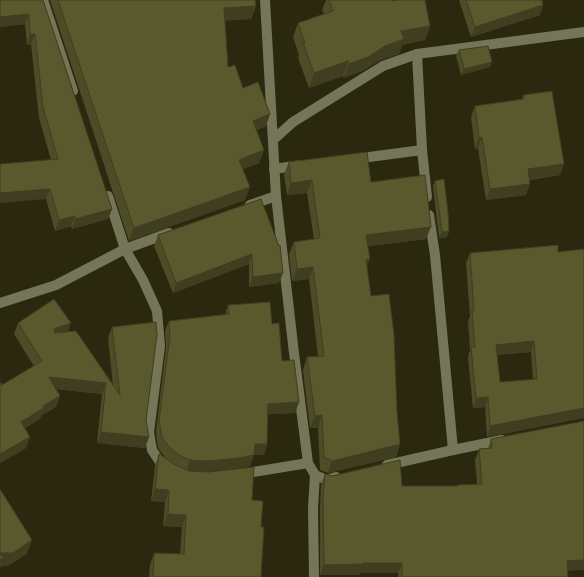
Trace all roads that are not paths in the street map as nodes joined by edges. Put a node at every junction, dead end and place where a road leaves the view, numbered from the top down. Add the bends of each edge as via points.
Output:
1 (44, 0) edge
2 (265, 0) edge
3 (584, 32) edge
4 (417, 54) junction
5 (76, 98) edge
6 (273, 140) junction
7 (422, 150) junction
8 (344, 160) edge
9 (313, 164) edge
10 (274, 169) junction
11 (105, 188) edge
12 (276, 196) junction
13 (240, 208) edge
14 (175, 231) edge
15 (125, 249) junction
16 (0, 303) edge
17 (515, 438) edge
18 (453, 450) junction
19 (308, 462) junction
20 (379, 467) edge
21 (172, 471) edge
22 (349, 474) edge
23 (230, 475) edge
24 (314, 475) junction
25 (314, 577) edge

1 - 5 street
2 - 6 street
3 - 4 street
4 - 6 street via 383,66 293,122
4 - 7 street
6 - 10 street
7 - 8 street
7 - 18 street via 435,255
9 - 10 street
10 - 12 street
11 - 15 street
12 - 13 street
12 - 19 street
14 - 15 street
15 - 16 street via 56,285
15 - 21 street via 157,311 160,346 148,432 152,450 160,462
17 - 18 street
18 - 20 street
19 - 23 street
19 - 24 street
22 - 24 street via 327,480
24 - 25 street

